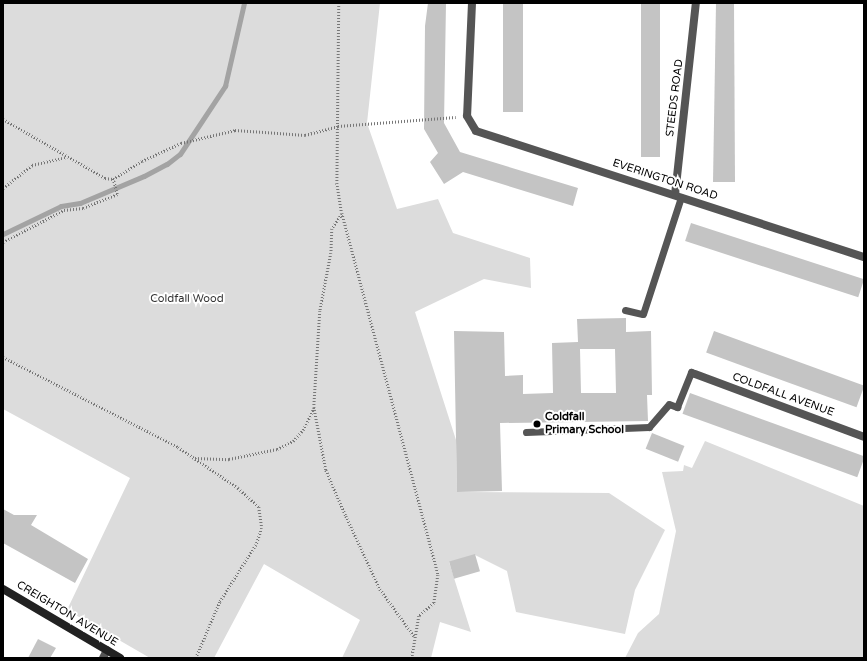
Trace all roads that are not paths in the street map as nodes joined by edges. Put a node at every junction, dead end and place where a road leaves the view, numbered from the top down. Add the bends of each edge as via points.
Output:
1 (472, 3) edge
2 (696, 3) edge
3 (678, 196) junction
4 (864, 257) edge
5 (625, 310) dead end
6 (695, 374) joint
7 (526, 432) dead end
8 (864, 437) edge
9 (3, 589) edge
10 (107, 650) junction
11 (102, 658) edge
12 (120, 658) edge

1 - 3 street, EVERINGTON ROAD via 467,116 476,131
2 - 3 street, STEEDS ROAD
3 - 4 street, EVERINGTON ROAD
3 - 5 lane via 643,314
6 - 7 lane via 691,372 677,406 669,404 649,427
6 - 8 street, COLDFALL AVENUE
9 - 10 street, CREIGHTON AVENUE
10 - 11 street
10 - 12 street, CREIGHTON AVENUE

